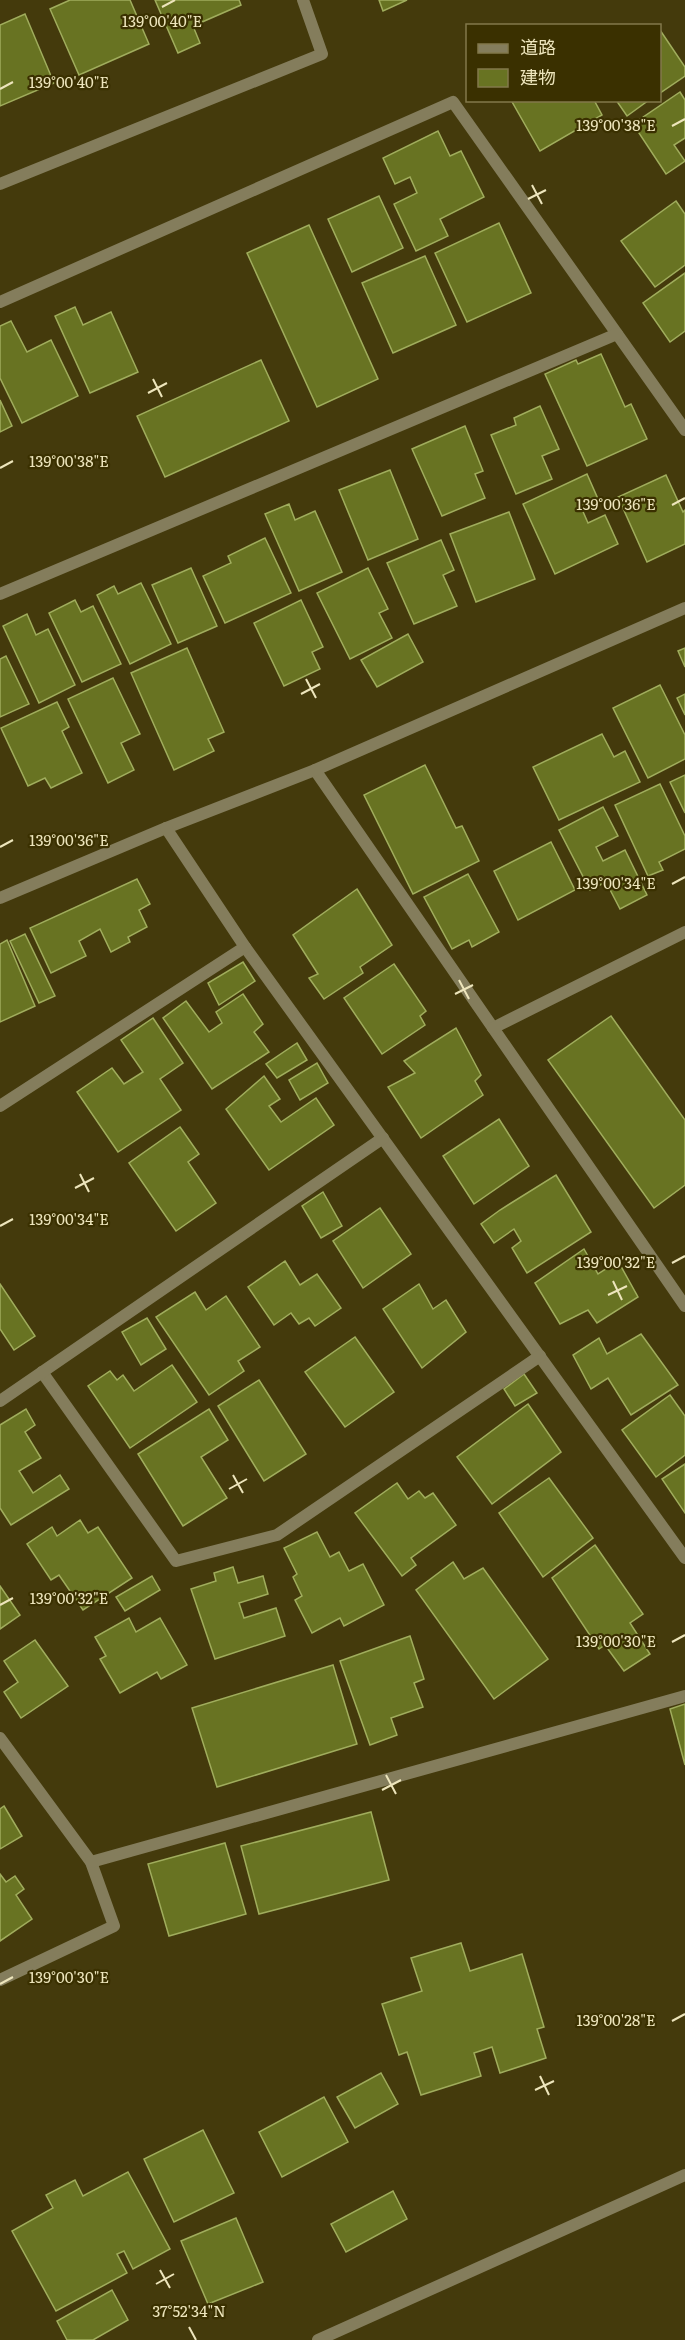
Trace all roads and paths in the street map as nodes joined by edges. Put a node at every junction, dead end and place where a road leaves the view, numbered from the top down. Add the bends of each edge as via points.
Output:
1 (303, 0) edge
2 (0, 184) edge
3 (0, 302) edge
4 (617, 334) junction
5 (685, 430) edge
6 (0, 594) edge
7 (685, 608) edge
8 (315, 770) junction
9 (166, 828) junction
10 (0, 898) edge
11 (685, 932) edge
12 (245, 947) junction
13 (493, 1028) junction
14 (0, 1106) edge
15 (383, 1138) junction
16 (685, 1306) edge
17 (540, 1356) junction
18 (42, 1372) junction
19 (0, 1401) edge
20 (685, 1558) edge
21 (685, 1696) edge
22 (0, 1738) edge
23 (91, 1862) junction
24 (0, 1980) edge
25 (685, 2175) edge
26 (318, 2340) edge

1 - 2 street via 321,54
3 - 4 street via 453,102
4 - 5 street
4 - 6 street
7 - 8 street
8 - 9 street
8 - 13 street
9 - 10 street
9 - 12 street
11 - 13 street
12 - 14 street
12 - 15 street
13 - 16 street
15 - 17 street
15 - 18 street
17 - 18 street via 277,1535 176,1560
17 - 20 street
18 - 19 street
21 - 23 street
22 - 23 street
23 - 24 street via 114,1926
25 - 26 street

